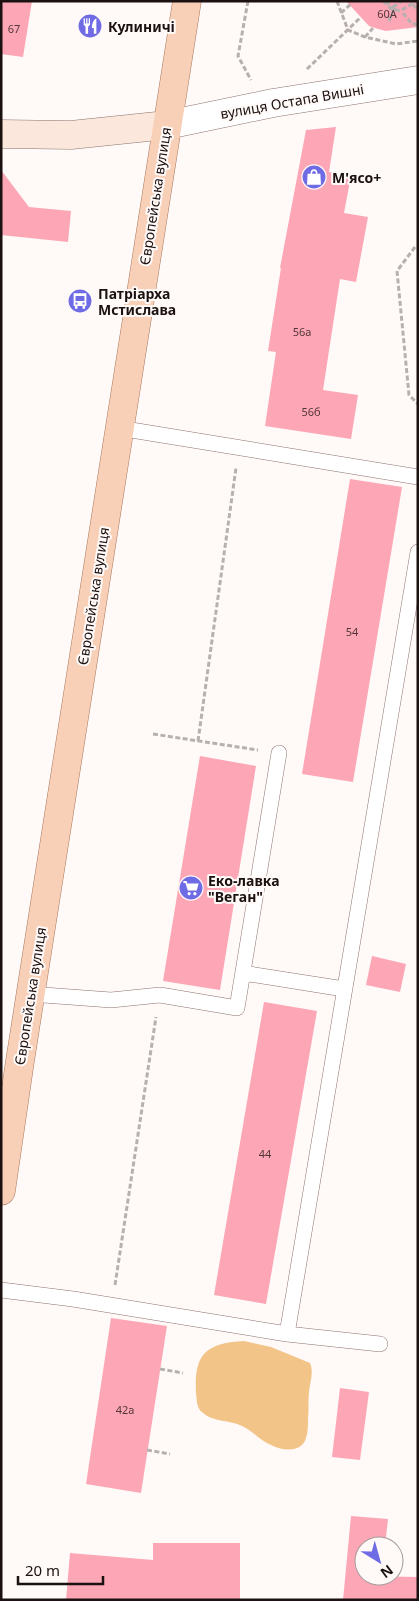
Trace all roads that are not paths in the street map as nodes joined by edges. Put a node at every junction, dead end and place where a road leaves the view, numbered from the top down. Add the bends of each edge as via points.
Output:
1 (187, 1) edge
2 (418, 80) edge
3 (167, 125) junction
4 (1, 134) edge
5 (119, 428) junction
6 (418, 477) edge
7 (418, 552) edge
8 (279, 753) road end
9 (242, 973) junction
10 (344, 990) junction
11 (30, 994) junction
12 (1, 1191) edge
13 (1, 1290) edge
14 (287, 1334) junction
15 (380, 1344) dead end

1 - 3 main road, Європейська вулиця
2 - 3 street, вулиця Остапа Вишні
3 - 4 main road via 71,135
3 - 5 main road, Європейська вулиця
5 - 6 lane
5 - 11 main road, Європейська вулиця
7 - 10 lane
8 - 9 lane
9 - 10 lane
9 - 11 lane via 237,1008 160,995 111,1000
10 - 14 lane
11 - 12 main road, Європейська вулиця
13 - 14 lane
14 - 15 lane

